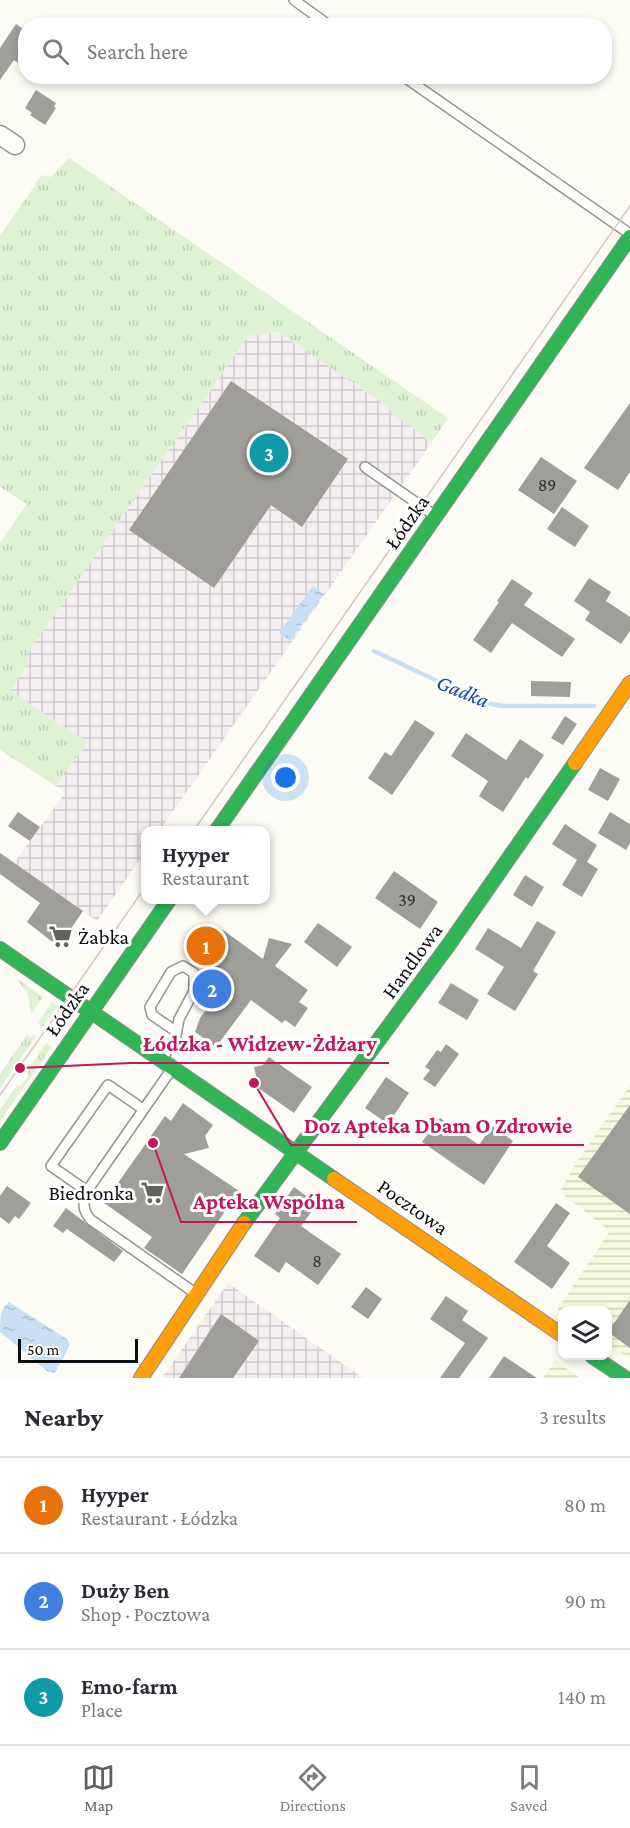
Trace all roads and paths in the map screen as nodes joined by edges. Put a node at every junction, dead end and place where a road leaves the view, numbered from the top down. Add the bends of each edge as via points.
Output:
1 (294, 0) edge
2 (319, 18) edge
3 (414, 84) edge
4 (630, 236) edge
5 (365, 467) dead end
6 (436, 516) junction
7 (630, 683) edge
8 (220, 826) edge
9 (166, 904) edge
10 (0, 949) edge
11 (91, 1011) junction
12 (177, 1032) junction
13 (167, 1063) junction
14 (143, 1109) junction
15 (0, 1143) edge
16 (297, 1151) junction
17 (87, 1191) junction
18 (197, 1295) junction
19 (558, 1332) edge
20 (598, 1360) edge
21 (141, 1378) edge
22 (625, 1378) edge

1 - 2 lane
3 - 4 lane
4 - 6 street, Łódzka
5 - 6 lane
6 - 8 street, Łódzka
7 - 16 street, Handlowa via 450,943
9 - 11 street, Łódzka
10 - 11 street, Pocztowa
11 - 13 street, Pocztowa
11 - 15 street, Łódzka
12 - 12 lane via 179,1019 194,991 194,973 183,966 171,972 150,1007 152,1015
12 - 13 lane
13 - 14 lane
13 - 16 street, Pocztowa
14 - 17 lane
14 - 17 lane via 108,1085 51,1166
16 - 18 street, Handlowa
16 - 19 street, Pocztowa
17 - 18 lane via 84,1212 91,1220
18 - 21 street, Handlowa
20 - 22 street

